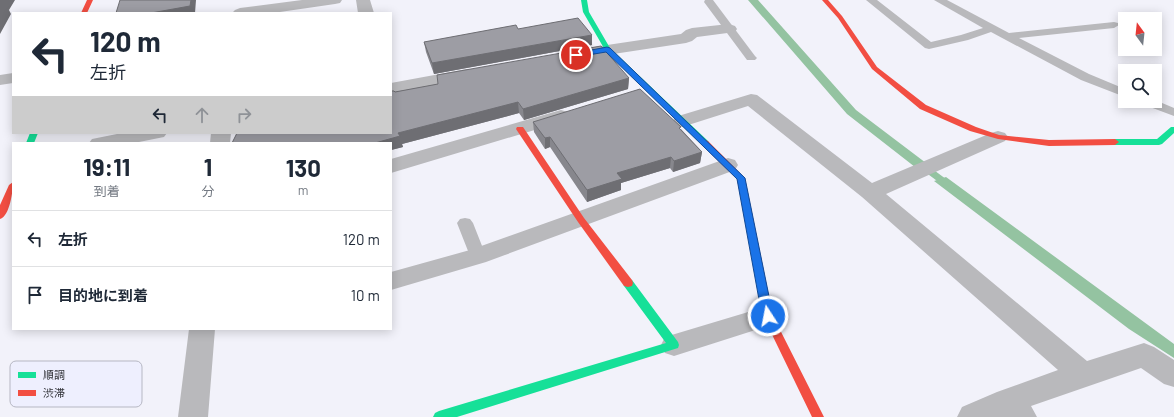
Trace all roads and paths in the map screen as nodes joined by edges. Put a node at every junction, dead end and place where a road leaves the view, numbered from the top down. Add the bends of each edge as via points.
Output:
1 (90, 0) edge
2 (335, 0) edge
3 (363, 0) edge
4 (584, 0) edge
5 (824, 0) edge
6 (872, 0) edge
7 (939, 0) edge
8 (709, 2) dead end
9 (232, 11) edge
10 (84, 12) edge
11 (366, 12) edge
12 (1114, 25) dead end
13 (992, 28) junction
14 (729, 29) junction
15 (1007, 36) junction
16 (607, 49) junction
17 (569, 56) edge
18 (751, 58) dead end
19 (484, 71) edge
20 (12, 78) edge
21 (0, 80) edge
22 (392, 88) edge
23 (648, 88) junction
24 (1118, 90) edge
25 (625, 96) edge
26 (1162, 107) edge
27 (580, 110) edge
28 (1174, 112) edge
29 (682, 121) junction
30 (520, 129) junction
31 (1174, 129) edge
32 (151, 134) edge
33 (998, 137) junction
34 (105, 142) edge
35 (728, 165) junction
36 (392, 166) edge
37 (12, 187) edge
38 (870, 192) junction
39 (0, 216) edge
40 (581, 220) junction
41 (465, 223) dead end
42 (478, 256) junction
43 (392, 281) edge
44 (768, 316) junction
45 (203, 330) edge
46 (674, 345) junction
47 (1082, 374) junction
48 (1174, 375) edge
49 (1014, 409) edge
50 (193, 417) edge
51 (439, 417) edge
52 (818, 417) edge
53 (972, 417) edge

1 - 10 street
2 - 9 street
3 - 11 street
4 - 16 street via 586,12
5 - 33 street via 840,17 874,68 924,107
6 - 13 lane via 929,46
7 - 13 lane
8 - 14 lane
12 - 15 lane
13 - 15 lane
14 - 16 street via 692,33 686,38
14 - 18 lane
15 - 24 lane via 1085,77
16 - 17 street
16 - 23 street
19 - 22 street
20 - 21 street
23 - 25 street
23 - 29 street
26 - 28 lane
27 - 30 street
29 - 35 street
29 - 38 street via 751,99
30 - 36 street
30 - 40 street
31 - 33 street via 1160,142 1049,143
32 - 34 street
33 - 38 street
35 - 40 street
35 - 44 street via 741,178
37 - 39 street
38 - 47 street
40 - 42 street
40 - 46 street
41 - 42 lane
42 - 43 street
44 - 46 street
44 - 52 street
45 - 50 street
46 - 51 street
47 - 48 street via 1144,355
47 - 49 street
49 - 53 street

